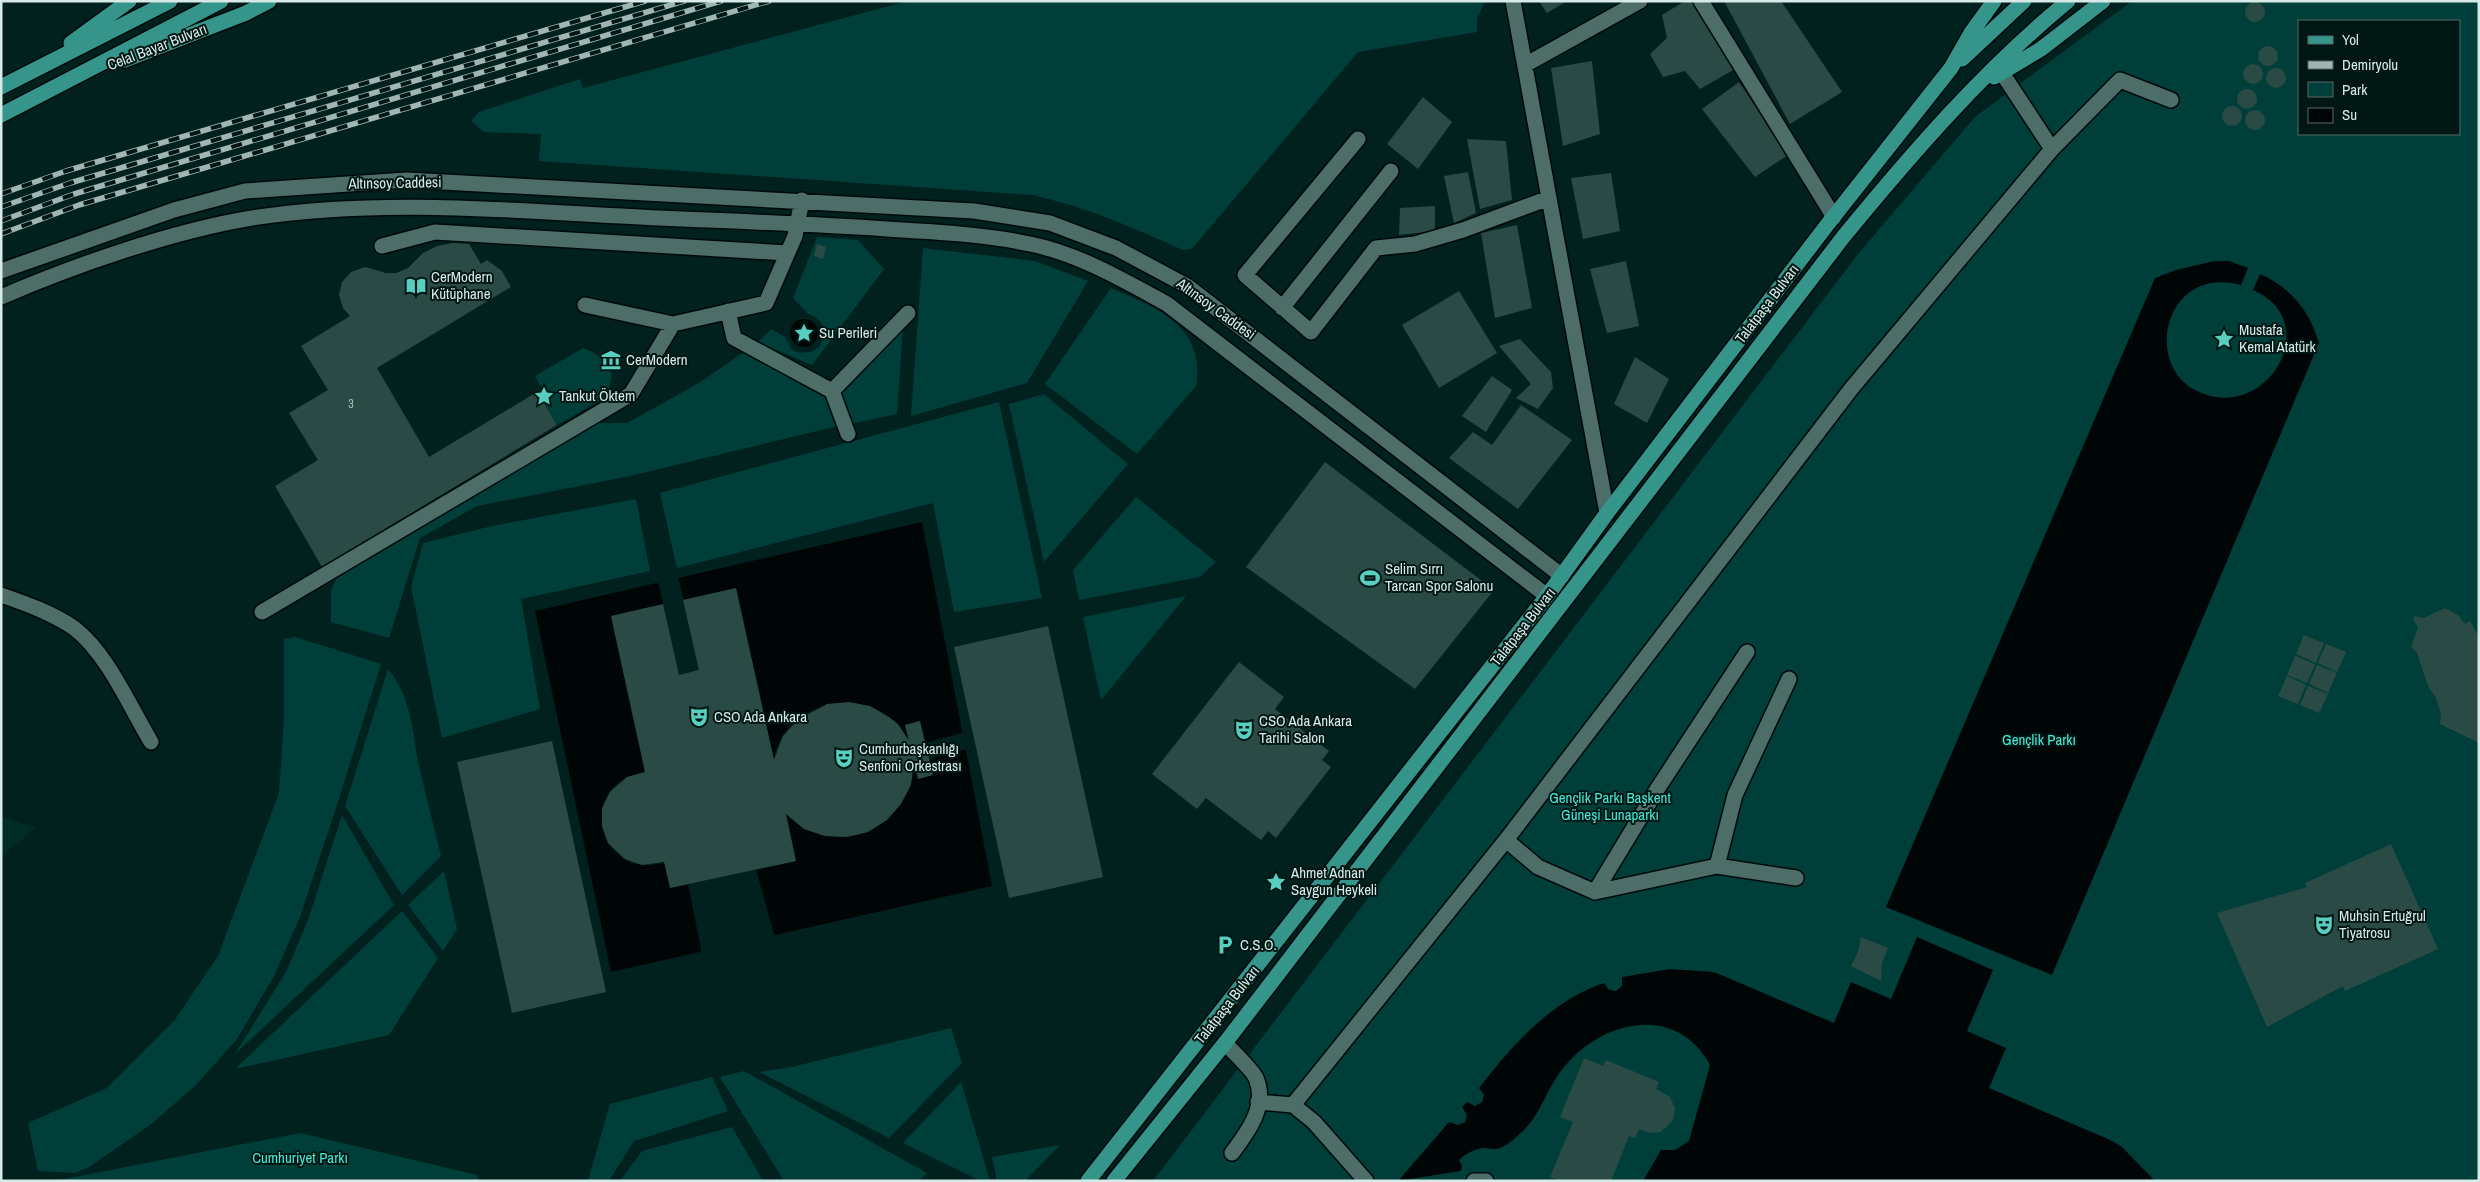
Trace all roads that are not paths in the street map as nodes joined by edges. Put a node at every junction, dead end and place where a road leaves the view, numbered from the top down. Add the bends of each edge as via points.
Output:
1 (129, 1) edge
2 (170, 1) edge
3 (221, 1) edge
4 (269, 1) edge
5 (1513, 1) edge
6 (1640, 1) edge
7 (1702, 1) edge
8 (1994, 1) edge
9 (2024, 1) edge
10 (2068, 1) edge
11 (2103, 1) edge
12 (1525, 65) junction
13 (1951, 68) junction
14 (36, 70) junction
15 (2002, 73) junction
16 (1, 87) edge
17 (1973, 88) junction
18 (44, 91) junction
19 (2171, 100) dead end
20 (1, 115) edge
21 (1358, 138) dead end
22 (2052, 149) junction
23 (1391, 171) dead end
24 (1549, 198) junction
25 (802, 200) junction
26 (1834, 217) junction
27 (798, 223) junction
28 (382, 246) dead end
29 (787, 253) junction
30 (1, 271) edge
31 (1, 297) edge
32 (585, 305) dead end
33 (1282, 308) junction
34 (728, 312) junction
35 (908, 312) dead end
36 (673, 324) junction
37 (832, 391) junction
38 (848, 434) dead end
39 (1607, 513) junction
40 (1562, 576) junction
41 (1, 595) edge
42 (1547, 596) junction
43 (262, 612) dead end
44 (1747, 652) dead end
45 (1789, 679) dead end
46 (151, 742) dead end
47 (1506, 840) junction
48 (1716, 866) junction
49 (1796, 878) dead end
50 (1595, 892) junction
51 (1225, 1043) junction
52 (1258, 1102) junction
53 (1293, 1105) junction
54 (1232, 1153) dead end
55 (1088, 1181) edge
56 (1114, 1181) edge
57 (1366, 1181) edge
58 (1474, 1181) edge
59 (1486, 1181) edge

1 - 14 main road, Celal Bayar Bulvarı
2 - 14 main road, Celal Bayar Bulvarı
3 - 18 main road, Celal Bayar Bulvarı
4 - 18 main road, Celal Bayar Bulvarı via 246,13
5 - 12 street
6 - 12 street
7 - 26 street
8 - 13 main road, Talatpaşa Bulvarı
9 - 13 main road, Talatpaşa Bulvarı
10 - 17 main road, Talatpaşa Bulvarı
11 - 15 main road, Talatpaşa Bulvarı via 2041,49
12 - 24 street
13 - 26 main road, Talatpaşa Bulvarı
14 - 16 main road, Celal Bayar Bulvarı
15 - 17 main road, Talatpaşa Bulvarı
15 - 22 street
17 - 51 main road, Talatpaşa Bulvarı via 1905,162 1844,236
18 - 20 main road, Celal Bayar Bulvarı
19 - 22 street via 2120,80
21 - 33 street via 1246,275
22 - 47 street via 1851,389
23 - 33 street
24 - 33 street via 1415,244 1376,248 1310,332
24 - 39 street
25 - 27 street
25 - 30 street, Altınsoy Caddesi via 407,180 245,192 174,210
25 - 40 street, Altınsoy Caddesi via 974,212 1040,221 1116,248 1186,286
26 - 39 main road, Talatpaşa Bulvarı
27 - 29 street
27 - 31 street, Altınsoy Caddesi via 402,207 322,210 250,218 179,235
27 - 42 street, Altınsoy Caddesi via 966,234 1033,244 1102,268 1167,304
28 - 29 street via 435,232
29 - 34 street via 766,303
32 - 36 street
34 - 36 street
34 - 37 street via 734,338
35 - 37 street
36 - 43 street via 630,394
37 - 38 street
39 - 40 main road, Talatpaşa Bulvarı
40 - 42 main road, Talatpaşa Bulvarı
41 - 46 street via 56,617 76,630 107,666
42 - 55 main road, Talatpaşa Bulvarı
44 - 50 street
45 - 48 street via 1735,795
47 - 50 street via 1538,867
47 - 53 street
48 - 49 street
48 - 50 street
51 - 52 street via 1256,1078
51 - 56 main road, Talatpaşa Bulvarı
52 - 53 street
52 - 54 street via 1252,1125
53 - 57 street via 1314,1122
58 - 59 street

